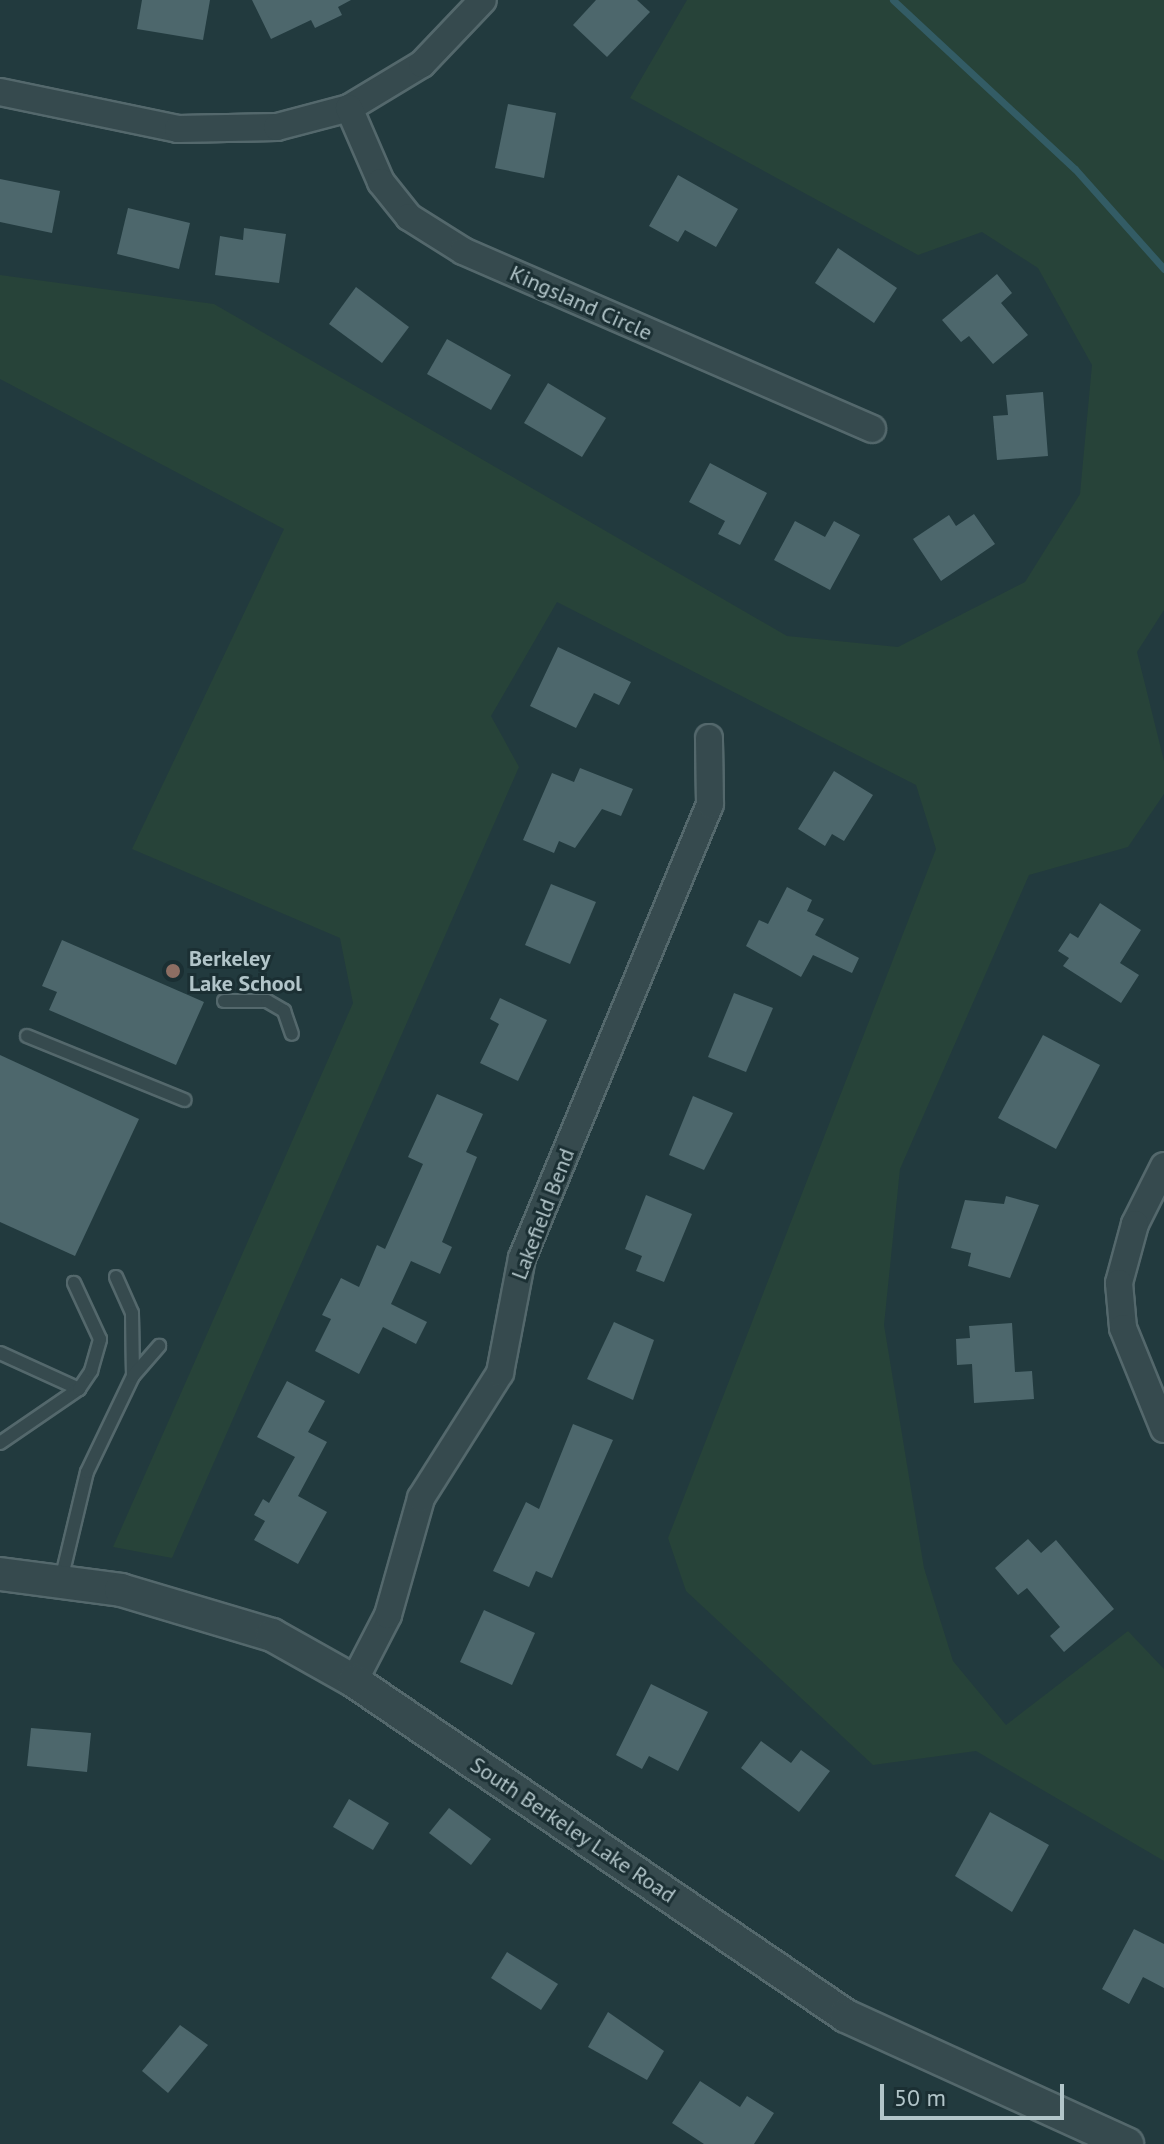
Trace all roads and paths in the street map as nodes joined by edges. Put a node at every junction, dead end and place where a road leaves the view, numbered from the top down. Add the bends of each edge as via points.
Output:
1 (483, 0) edge
2 (0, 92) edge
3 (349, 108) junction
4 (872, 429) dead end
5 (709, 738) dead end
6 (224, 1001) dead end
7 (292, 1034) dead end
8 (27, 1036) dead end
9 (185, 1100) dead end
10 (1164, 1166) edge
11 (116, 1277) dead end
12 (74, 1283) dead end
13 (159, 1346) dead end
14 (0, 1353) edge
15 (133, 1376) junction
16 (79, 1389) junction
17 (1164, 1429) edge
18 (0, 1443) edge
19 (0, 1574) edge
20 (61, 1580) junction
21 (354, 1681) junction
22 (1127, 2144) edge

1 - 3 street via 422,64
2 - 3 street via 178,129 277,127
3 - 4 street, Kingsland Circle via 391,194 409,217 463,251
5 - 21 street, Lakefield Bend via 710,804 522,1258 500,1373 421,1498 388,1615
6 - 7 lane via 267,1001 284,1011
8 - 9 lane
10 - 17 street via 1135,1224 1119,1283 1123,1328
11 - 15 lane via 132,1313
12 - 16 lane via 100,1339
13 - 15 lane
14 - 16 lane
15 - 20 lane via 87,1472
16 - 18 lane
19 - 20 street, South Berkeley Lake Road
20 - 21 street, South Berkeley Lake Road via 202,1609 272,1635
21 - 22 street, South Berkeley Lake Road via 846,2016

